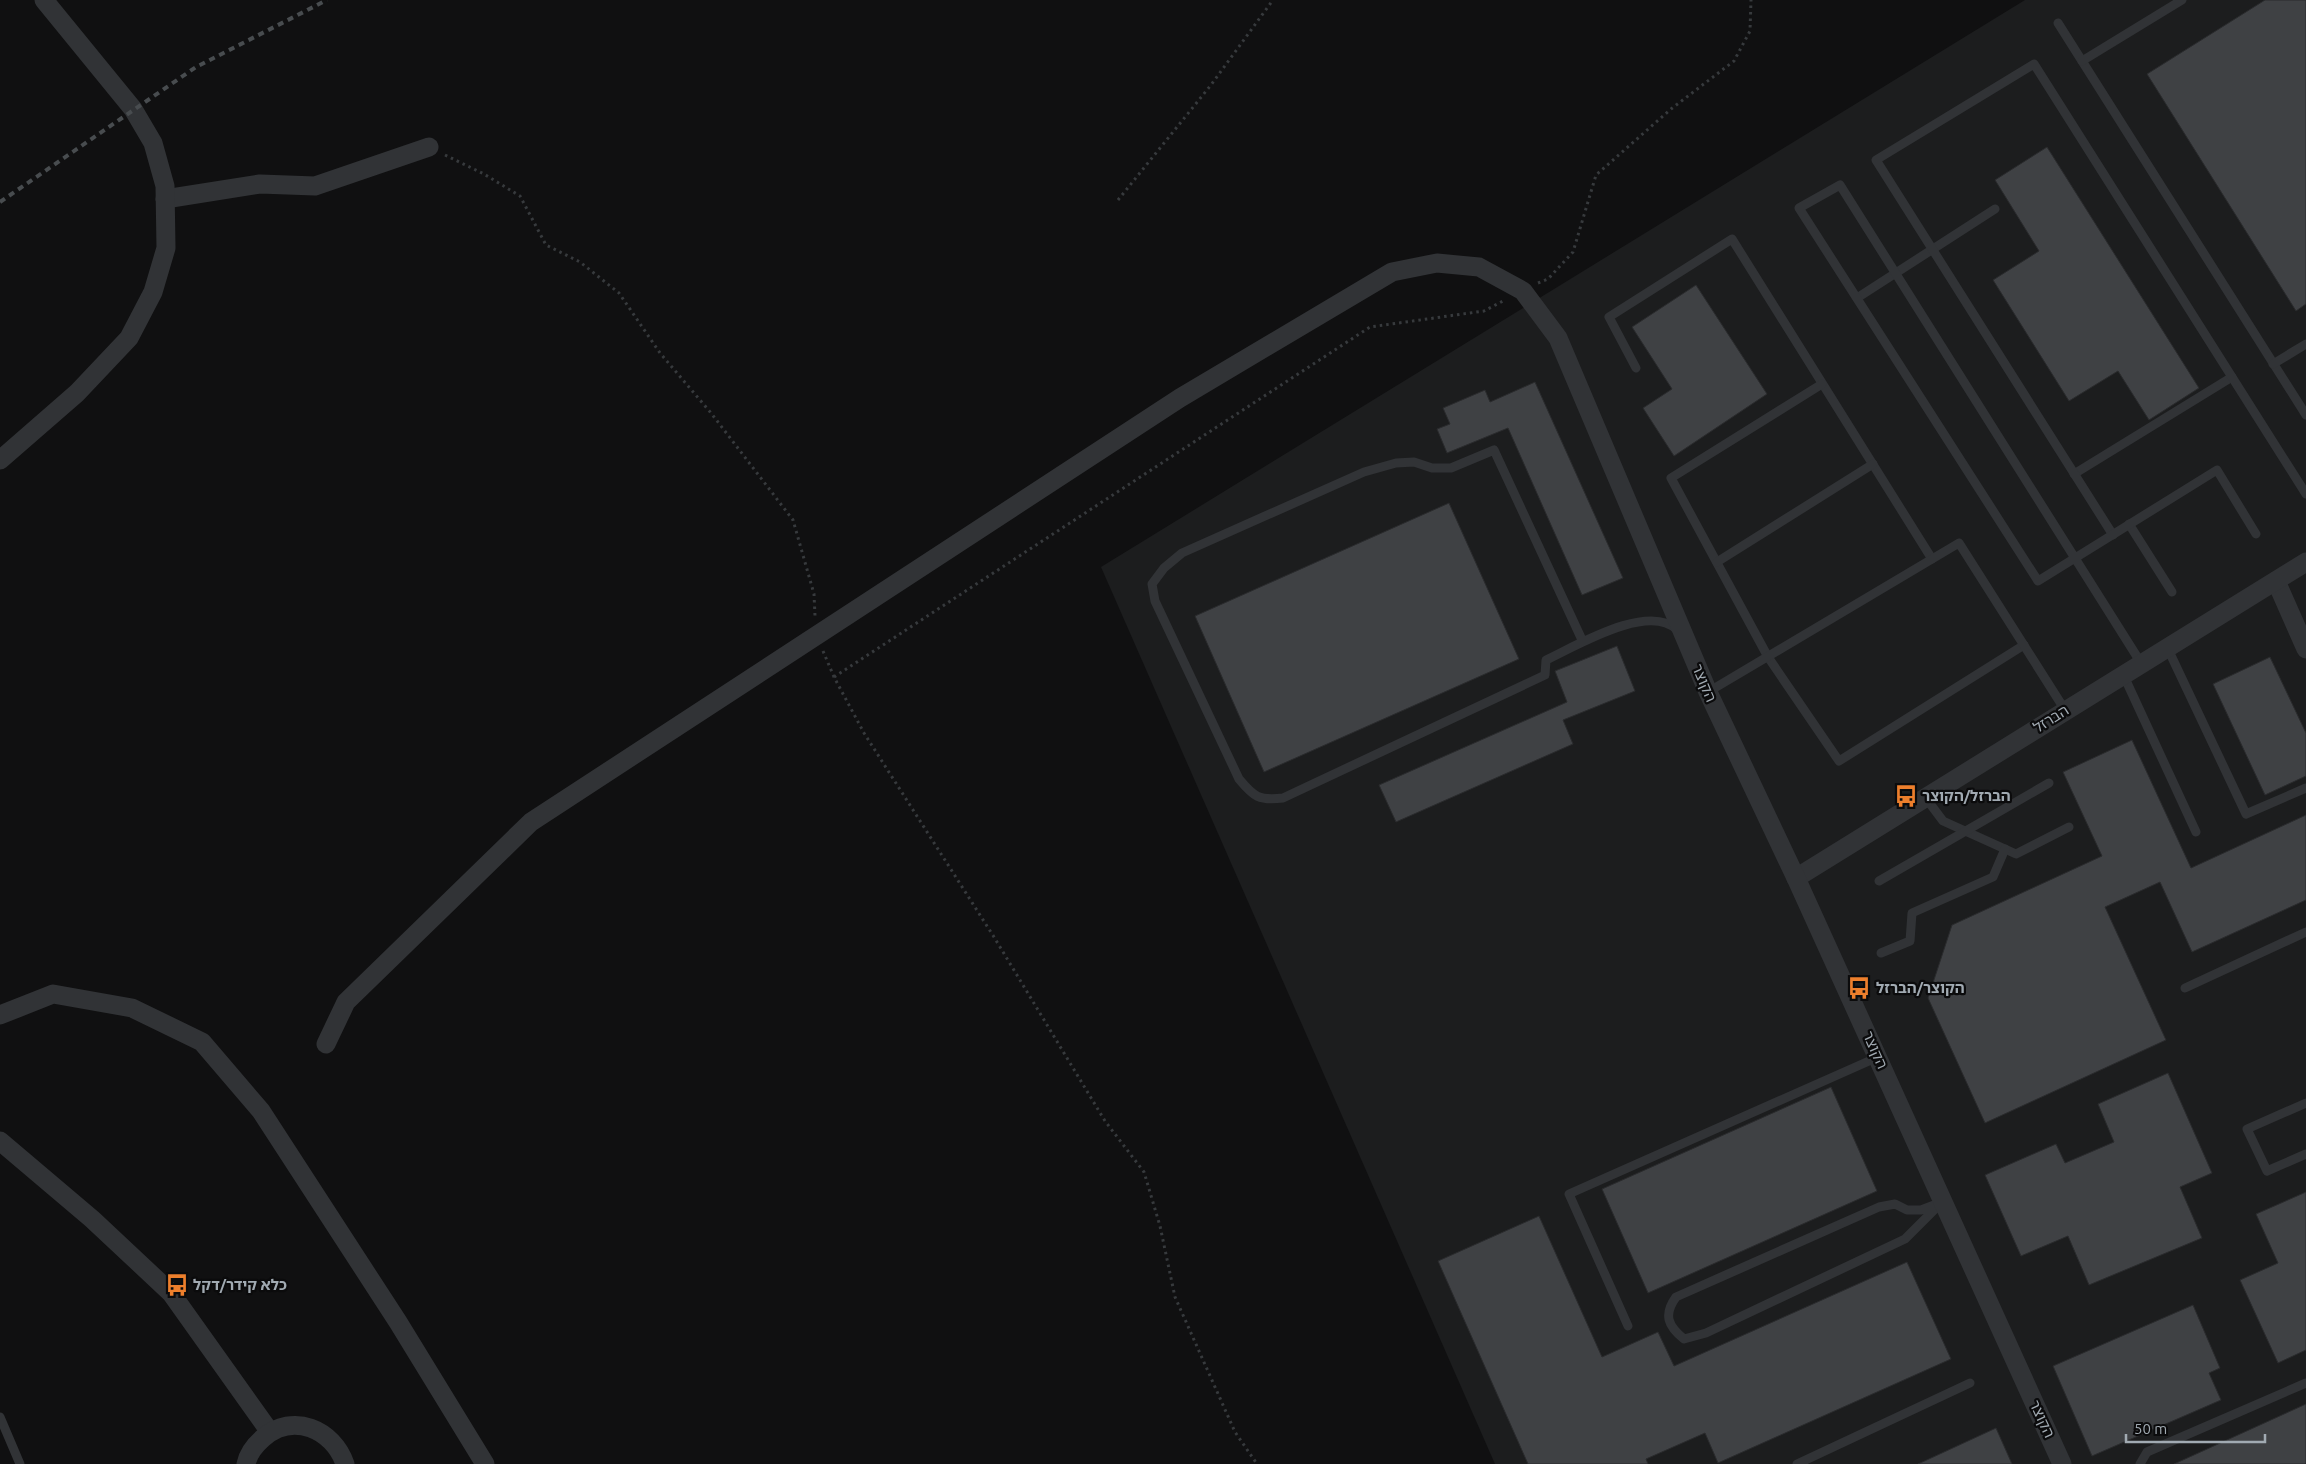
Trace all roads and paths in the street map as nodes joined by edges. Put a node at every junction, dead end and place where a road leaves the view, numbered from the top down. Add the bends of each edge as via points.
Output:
1 (44, 0) edge
2 (1273, 0) edge
3 (1751, 0) edge
4 (2182, 0) edge
5 (2058, 23) dead end
6 (2082, 61) junction
7 (429, 147) joint
8 (165, 199) junction
9 (1118, 200) dead end
10 (1995, 208) dead end
11 (1932, 249) junction
12 (1896, 273) junction
13 (1523, 291) junction
14 (1857, 298) junction
15 (2306, 344) edge
16 (2274, 364) junction
17 (1636, 368) dead end
18 (2232, 377) junction
19 (1822, 384) junction
20 (2306, 415) edge
21 (0, 460) edge
22 (1873, 464) junction
23 (2074, 474) junction
24 (2306, 494) edge
25 (2129, 524) junction
26 (2256, 534) dead end
27 (2112, 535) junction
28 (2075, 558) junction
29 (1932, 559) junction
30 (1717, 562) junction
31 (2306, 562) edge
32 (2276, 581) junction
33 (2172, 592) dead end
34 (816, 636) junction
35 (1685, 637) junction
36 (1583, 642) junction
37 (2024, 645) junction
38 (2167, 647) junction
39 (2306, 649) edge
40 (1768, 657) junction
41 (2141, 663) junction
42 (2123, 674) junction
43 (834, 677) junction
44 (1708, 692) junction
45 (2065, 710) junction
46 (2049, 783) dead end
47 (2306, 788) edge
48 (1925, 797) junction
49 (2069, 827) dead end
50 (1966, 831) junction
51 (2196, 832) dead end
52 (2005, 849) junction
53 (1796, 878) junction
54 (1879, 881) dead end
55 (2306, 932) edge
56 (1881, 953) dead end
57 (2185, 988) dead end
58 (0, 1015) edge
59 (326, 1044) dead end
60 (1878, 1057) junction
61 (2306, 1103) edge
62 (0, 1141) edge
63 (2306, 1154) edge
64 (1942, 1202) junction
65 (1628, 1326) dead end
66 (1970, 1383) dead end
67 (2306, 1383) edge
68 (0, 1417) edge
69 (270, 1432) junction
70 (20, 1464) edge
71 (246, 1464) edge
72 (345, 1464) edge
73 (485, 1464) edge
74 (1257, 1464) edge
75 (1797, 1464) edge
76 (2062, 1464) edge
77 (2140, 1464) edge

1 - 8 street via 133,110 152,143 165,186
2 - 9 path via 1211,85
3 - 13 path via 1750,31 1734,61 1671,109 1596,174 1573,252 1548,278
4 - 6 lane
5 - 6 lane
6 - 16 lane
7 - 8 street via 315,186 260,184
7 - 34 path via 520,196 546,245 580,262 619,293 660,353 793,520 814,594
8 - 21 street via 166,248 153,292 129,338 77,393
10 - 11 lane
11 - 12 lane
11 - 18 lane via 1876,160 2034,64
11 - 23 lane
12 - 14 lane
12 - 14 lane via 1840,185 1800,208
12 - 28 lane
13 - 34 street via 1479,268 1437,262 1392,272 1180,398
13 - 35 street, הקוצר via 1558,338
13 - 43 path via 1484,311 1370,327
14 - 28 lane via 2038,581
15 - 16 lane
16 - 20 lane
17 - 19 lane via 1609,316 1732,239
18 - 23 lane
18 - 24 lane
19 - 22 lane
19 - 30 lane via 1671,478
22 - 29 lane
22 - 30 lane
23 - 27 lane
25 - 26 lane via 2217,470
25 - 27 lane
25 - 33 lane
27 - 28 lane
28 - 41 lane
29 - 37 lane via 1959,543
29 - 40 lane
30 - 40 lane
31 - 32 street, הברזל
32 - 38 street, הברזל
32 - 39 street
34 - 43 path
34 - 59 street via 530,822 346,1002
35 - 36 lane via 1670,623 1645,620 1611,629
35 - 44 street, הקוצר
36 - 36 lane via 1494,450 1451,468 1432,468 1414,462 1396,463 1364,472 1182,553 1164,568 1152,584 1155,601 1239,779 1252,794 1265,800 1283,798 1545,676 1546,660
37 - 40 lane via 1839,761
37 - 45 lane
38 - 41 street, הברזל
38 - 47 lane via 2246,814
40 - 44 lane
41 - 42 street, הברזל
42 - 45 street, הברזל
42 - 51 lane
43 - 74 path via 864,732 994,937 1105,1121 1144,1172 1160,1226 1175,1297 1235,1432
44 - 53 street, הקוצר
45 - 48 street, הברזל
46 - 50 lane
48 - 50 lane via 1943,821
48 - 53 street, הברזל
49 - 52 lane via 2016,854
50 - 52 lane
50 - 54 lane
52 - 56 lane via 1993,877 1912,913 1910,940
53 - 60 street, הקוצר
55 - 57 lane
58 - 73 street via 53,994 132,1008 202,1042 261,1111 398,1322
60 - 64 street, הקוצר
60 - 65 lane via 1569,1194
61 - 63 lane via 2247,1129 2267,1171
62 - 69 street via 172,1293
64 - 64 lane via 1921,1210 1907,1210 1895,1204 1879,1207 1676,1297 1669,1306 1668,1318 1674,1331 1684,1339 1706,1332 1904,1239
64 - 76 street, הקוצר
66 - 75 lane
67 - 77 lane via 2147,1452
68 - 70 lane
69 - 71 street via 256,1444
69 - 72 street via 285,1426 318,1430 331,1440

